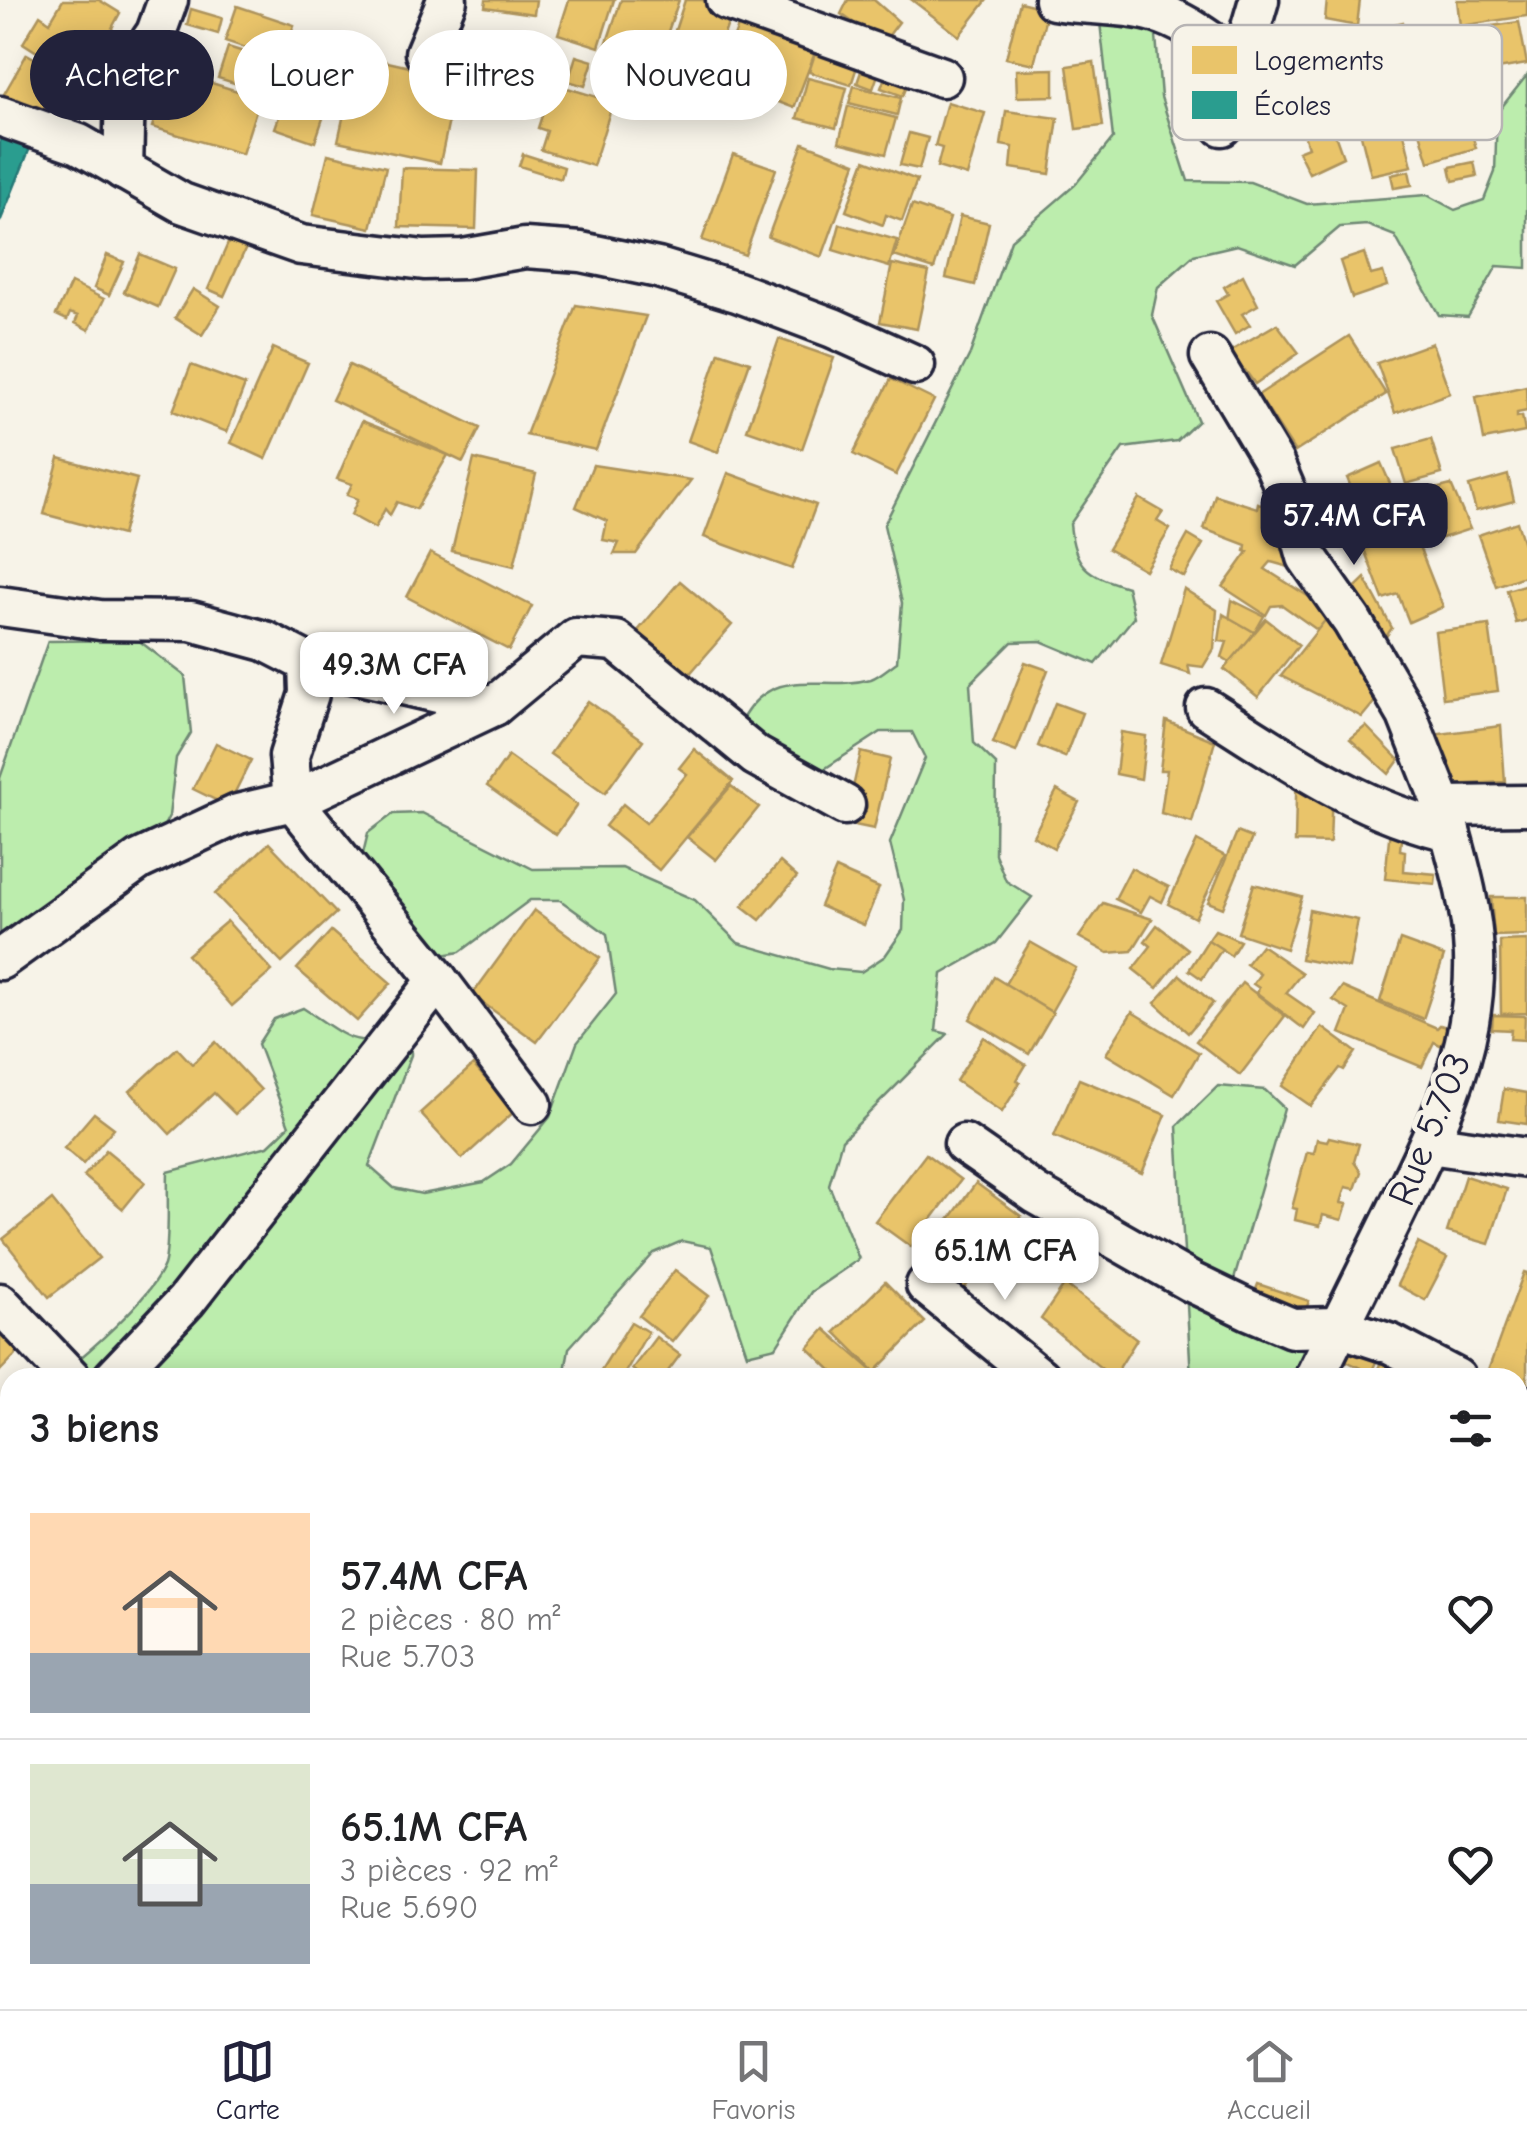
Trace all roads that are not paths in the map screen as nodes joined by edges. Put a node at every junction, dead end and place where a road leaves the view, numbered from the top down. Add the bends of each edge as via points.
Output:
1 (168, 0) edge
2 (447, 0) edge
3 (726, 0) edge
4 (1054, 0) edge
5 (1258, 0) edge
6 (1184, 25) edge
7 (1251, 25) edge
8 (435, 30) edge
9 (942, 77) dead end
10 (0, 116) edge
11 (123, 170) junction
12 (1210, 356) dead end
13 (914, 364) dead end
14 (0, 606) edge
15 (308, 664) junction
16 (494, 706) junction
17 (1206, 708) dead end
18 (293, 801) junction
19 (844, 804) dead end
20 (1527, 805) edge
21 (1446, 818) junction
22 (0, 960) edge
23 (438, 980) junction
24 (532, 1104) dead end
25 (964, 1144) dead end
26 (1429, 1144) junction
27 (1527, 1158) edge
28 (926, 1285) dead end
29 (0, 1303) edge
30 (1339, 1327) junction
31 (62, 1368) edge
32 (122, 1368) edge
33 (1028, 1368) edge
34 (1319, 1368) edge
35 (1437, 1368) edge

1 - 11 street via 125,90
2 - 8 street
3 - 9 street
4 - 6 street via 1160,14
5 - 7 street
10 - 11 street via 78,144
11 - 13 street via 182,204 300,245 424,260 525,248 658,268 833,328
12 - 21 street, Rue 5.703 via 1274,463 1306,558 1407,715
14 - 15 street via 100,620 191,621 265,641
15 - 16 street
15 - 18 street via 309,694 289,756
16 - 18 street
16 - 19 street via 576,638 616,641 756,756
17 - 21 street via 1357,798 1419,824
18 - 22 street via 238,814 139,860
18 - 23 street
20 - 21 street
21 - 26 street, Rue 5.703 via 1474,954 1458,1075
23 - 24 street
23 - 32 street via 186,1301
25 - 30 street via 1036,1194 1234,1304 1292,1328
26 - 27 street
26 - 30 street, Rue 5.703
28 - 33 street
29 - 31 street
30 - 34 street, Rue 5.703
30 - 35 street

